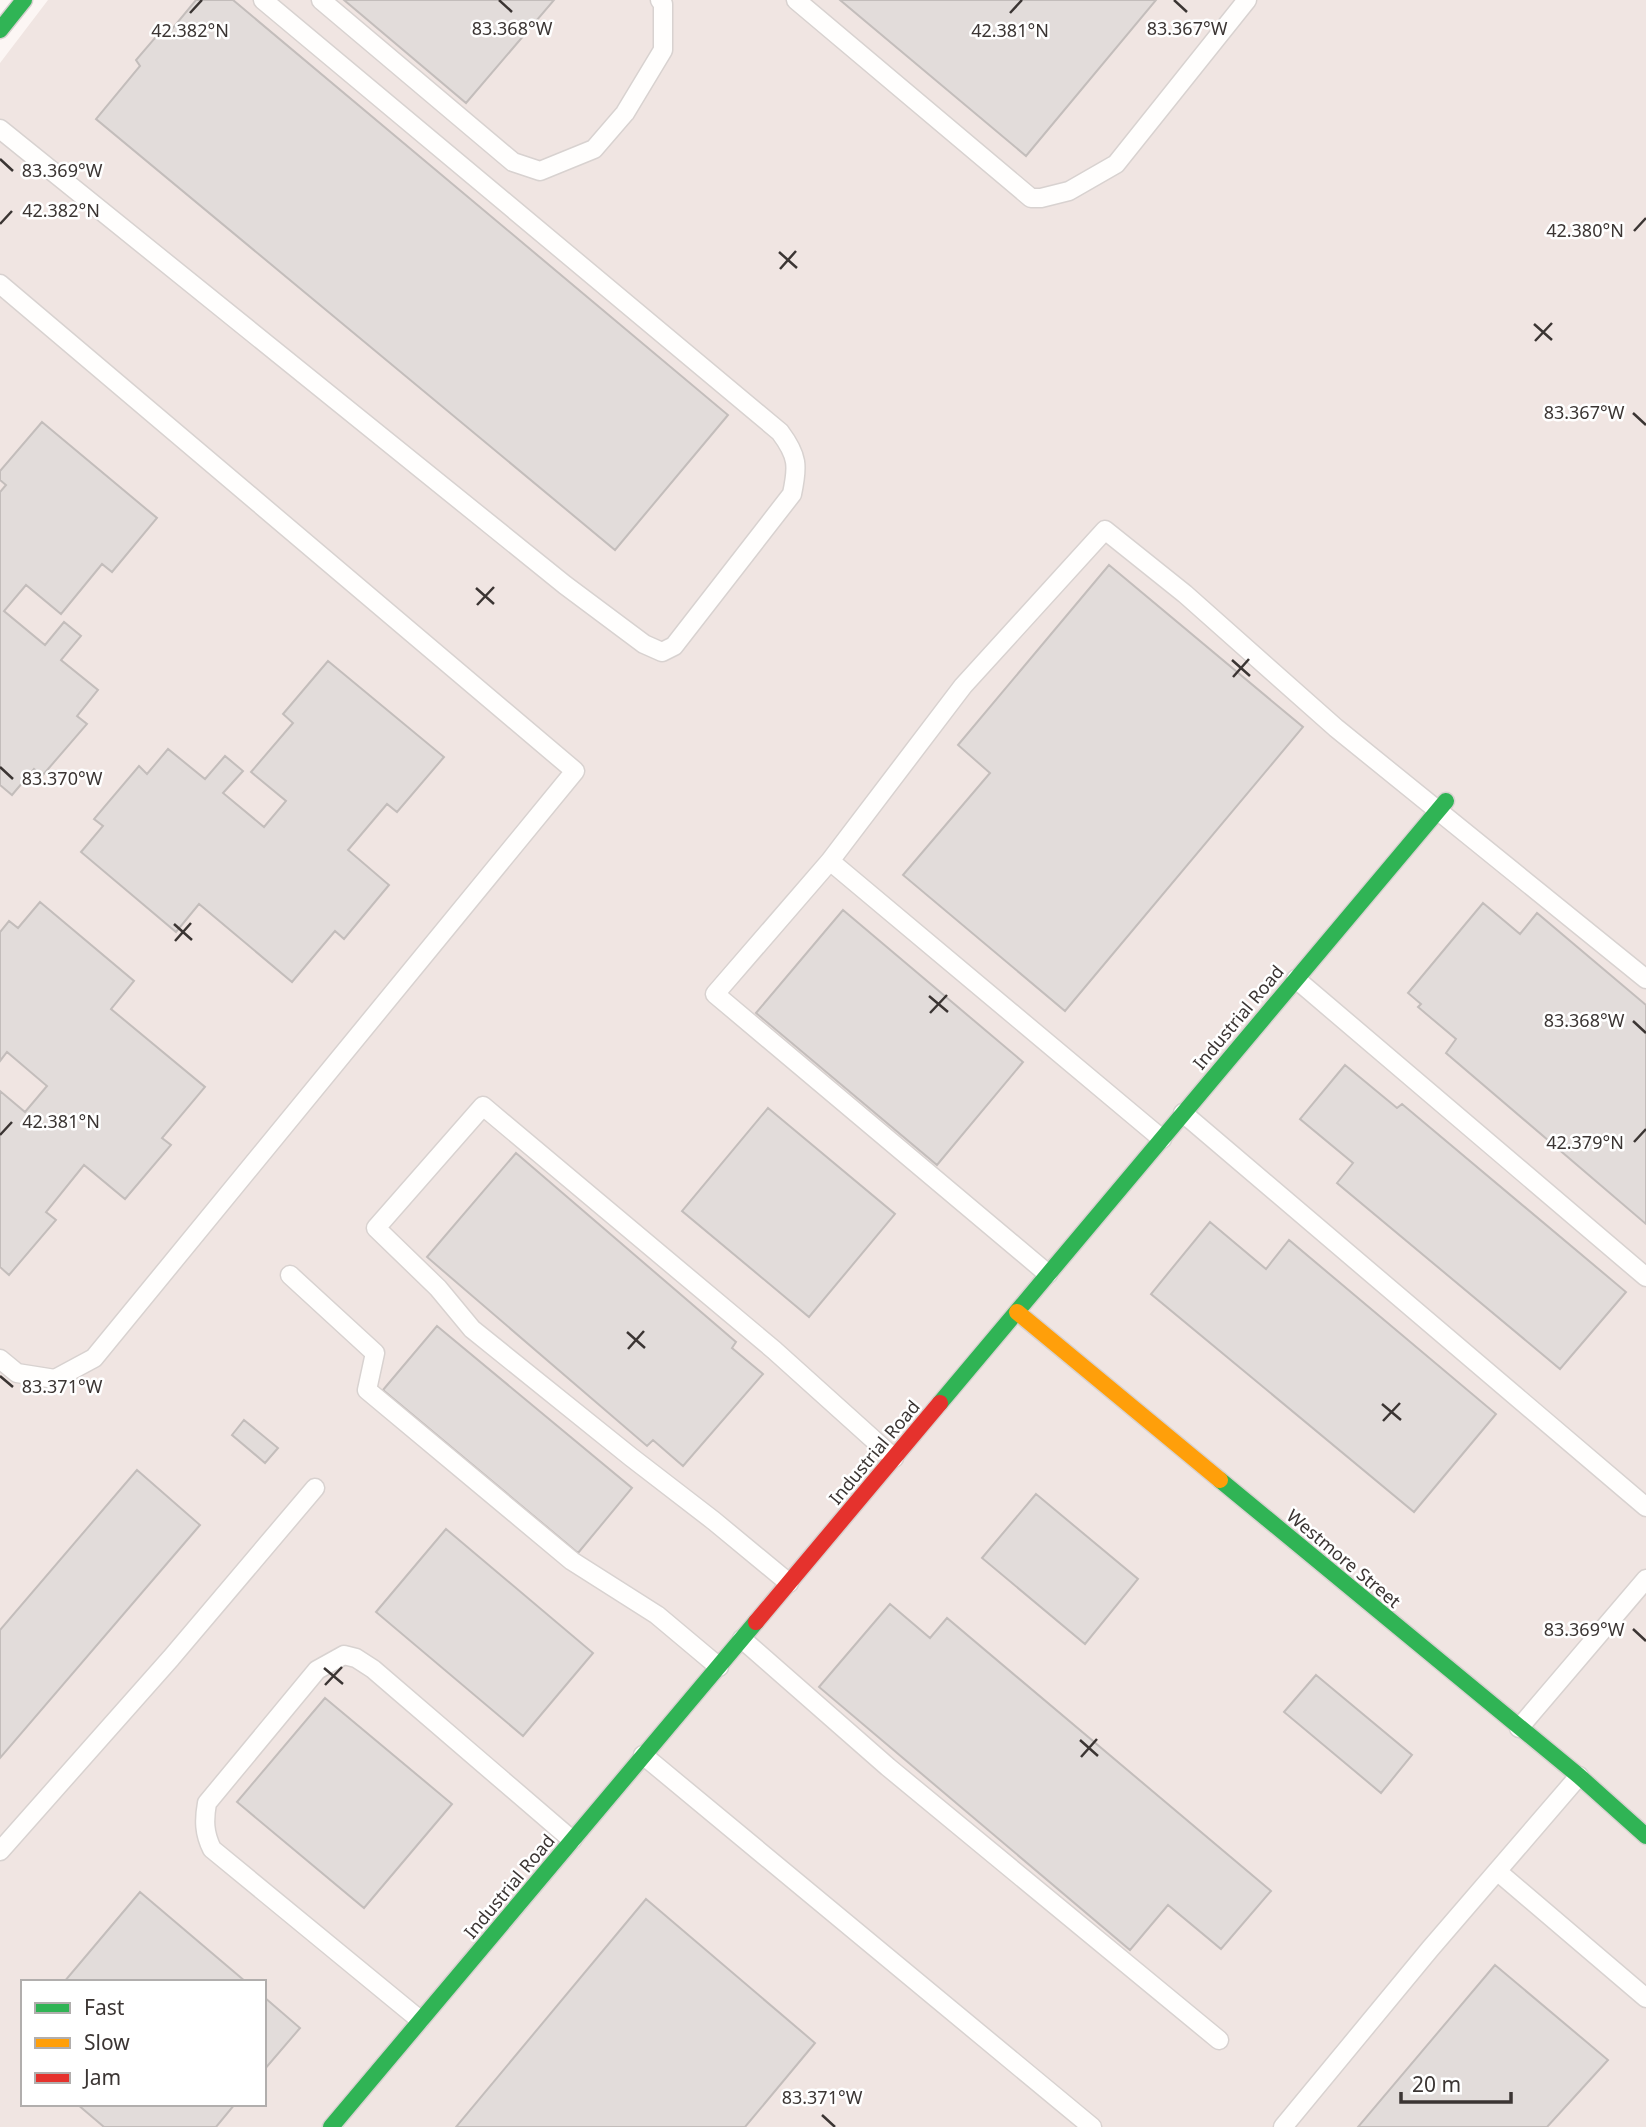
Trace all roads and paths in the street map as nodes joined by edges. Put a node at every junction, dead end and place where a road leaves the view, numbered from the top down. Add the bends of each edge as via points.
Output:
1 (24, 0) edge
2 (263, 0) edge
3 (321, 0) edge
4 (660, 0) edge
5 (796, 0) edge
6 (1247, 0) edge
7 (0, 30) edge
8 (0, 129) edge
9 (0, 284) edge
10 (1442, 805) junction
11 (830, 860) junction
12 (1296, 979) junction
13 (1646, 979) edge
14 (1184, 1113) junction
15 (1162, 1139) junction
16 (1048, 1274) junction
17 (290, 1275) dead end
18 (1646, 1277) edge
19 (1017, 1312) junction
20 (0, 1359) edge
21 (894, 1458) junction
22 (316, 1488) dead end
23 (1646, 1507) edge
24 (1646, 1579) edge
25 (789, 1583) junction
26 (743, 1639) junction
27 (719, 1667) junction
28 (1519, 1728) junction
29 (643, 1755) junction
30 (1579, 1776) junction
31 (1646, 1836) edge
32 (572, 1840) junction
33 (0, 1852) edge
34 (1497, 1871) junction
35 (1646, 1998) edge
36 (420, 2021) junction
37 (1219, 2040) dead end
38 (331, 2127) edge
39 (1092, 2127) edge
40 (1283, 2127) edge

1 - 7 street
2 - 8 lane via 789,444 797,468 792,494 674,646 662,652 644,644 565,585
3 - 4 lane via 513,162 540,170 594,149 625,113 663,50
5 - 6 lane via 1031,198 1069,191 1116,164
9 - 20 lane via 575,771 94,1358 55,1379 17,1373
10 - 11 lane via 1336,728 1105,530 963,686
10 - 12 street, Industrial Road
10 - 13 lane
11 - 15 lane
11 - 16 lane via 715,994
12 - 14 street, Industrial Road
12 - 18 lane
14 - 15 street, Industrial Road
14 - 23 lane
15 - 16 street, Industrial Road
16 - 19 street, Industrial Road
17 - 27 lane via 375,1353 367,1390 572,1561 657,1615
19 - 21 street, Industrial Road
19 - 28 street, Westmore Street
21 - 25 street, Industrial Road
21 - 25 lane via 774,1350 483,1106 376,1228 438,1288 472,1329
22 - 33 lane
24 - 28 lane
25 - 26 street, Industrial Road
26 - 27 street, Industrial Road
26 - 37 lane via 888,1767
27 - 29 street, Industrial Road
28 - 30 street, Westmore Street
29 - 32 street, Industrial Road
29 - 39 lane
30 - 31 street, Westmore Street
30 - 34 lane
32 - 36 street, Industrial Road
32 - 36 lane via 373,1669 344,1655 317,1670 207,1803 206,1837 212,1849
34 - 35 lane
34 - 40 lane
36 - 38 street, Industrial Road

